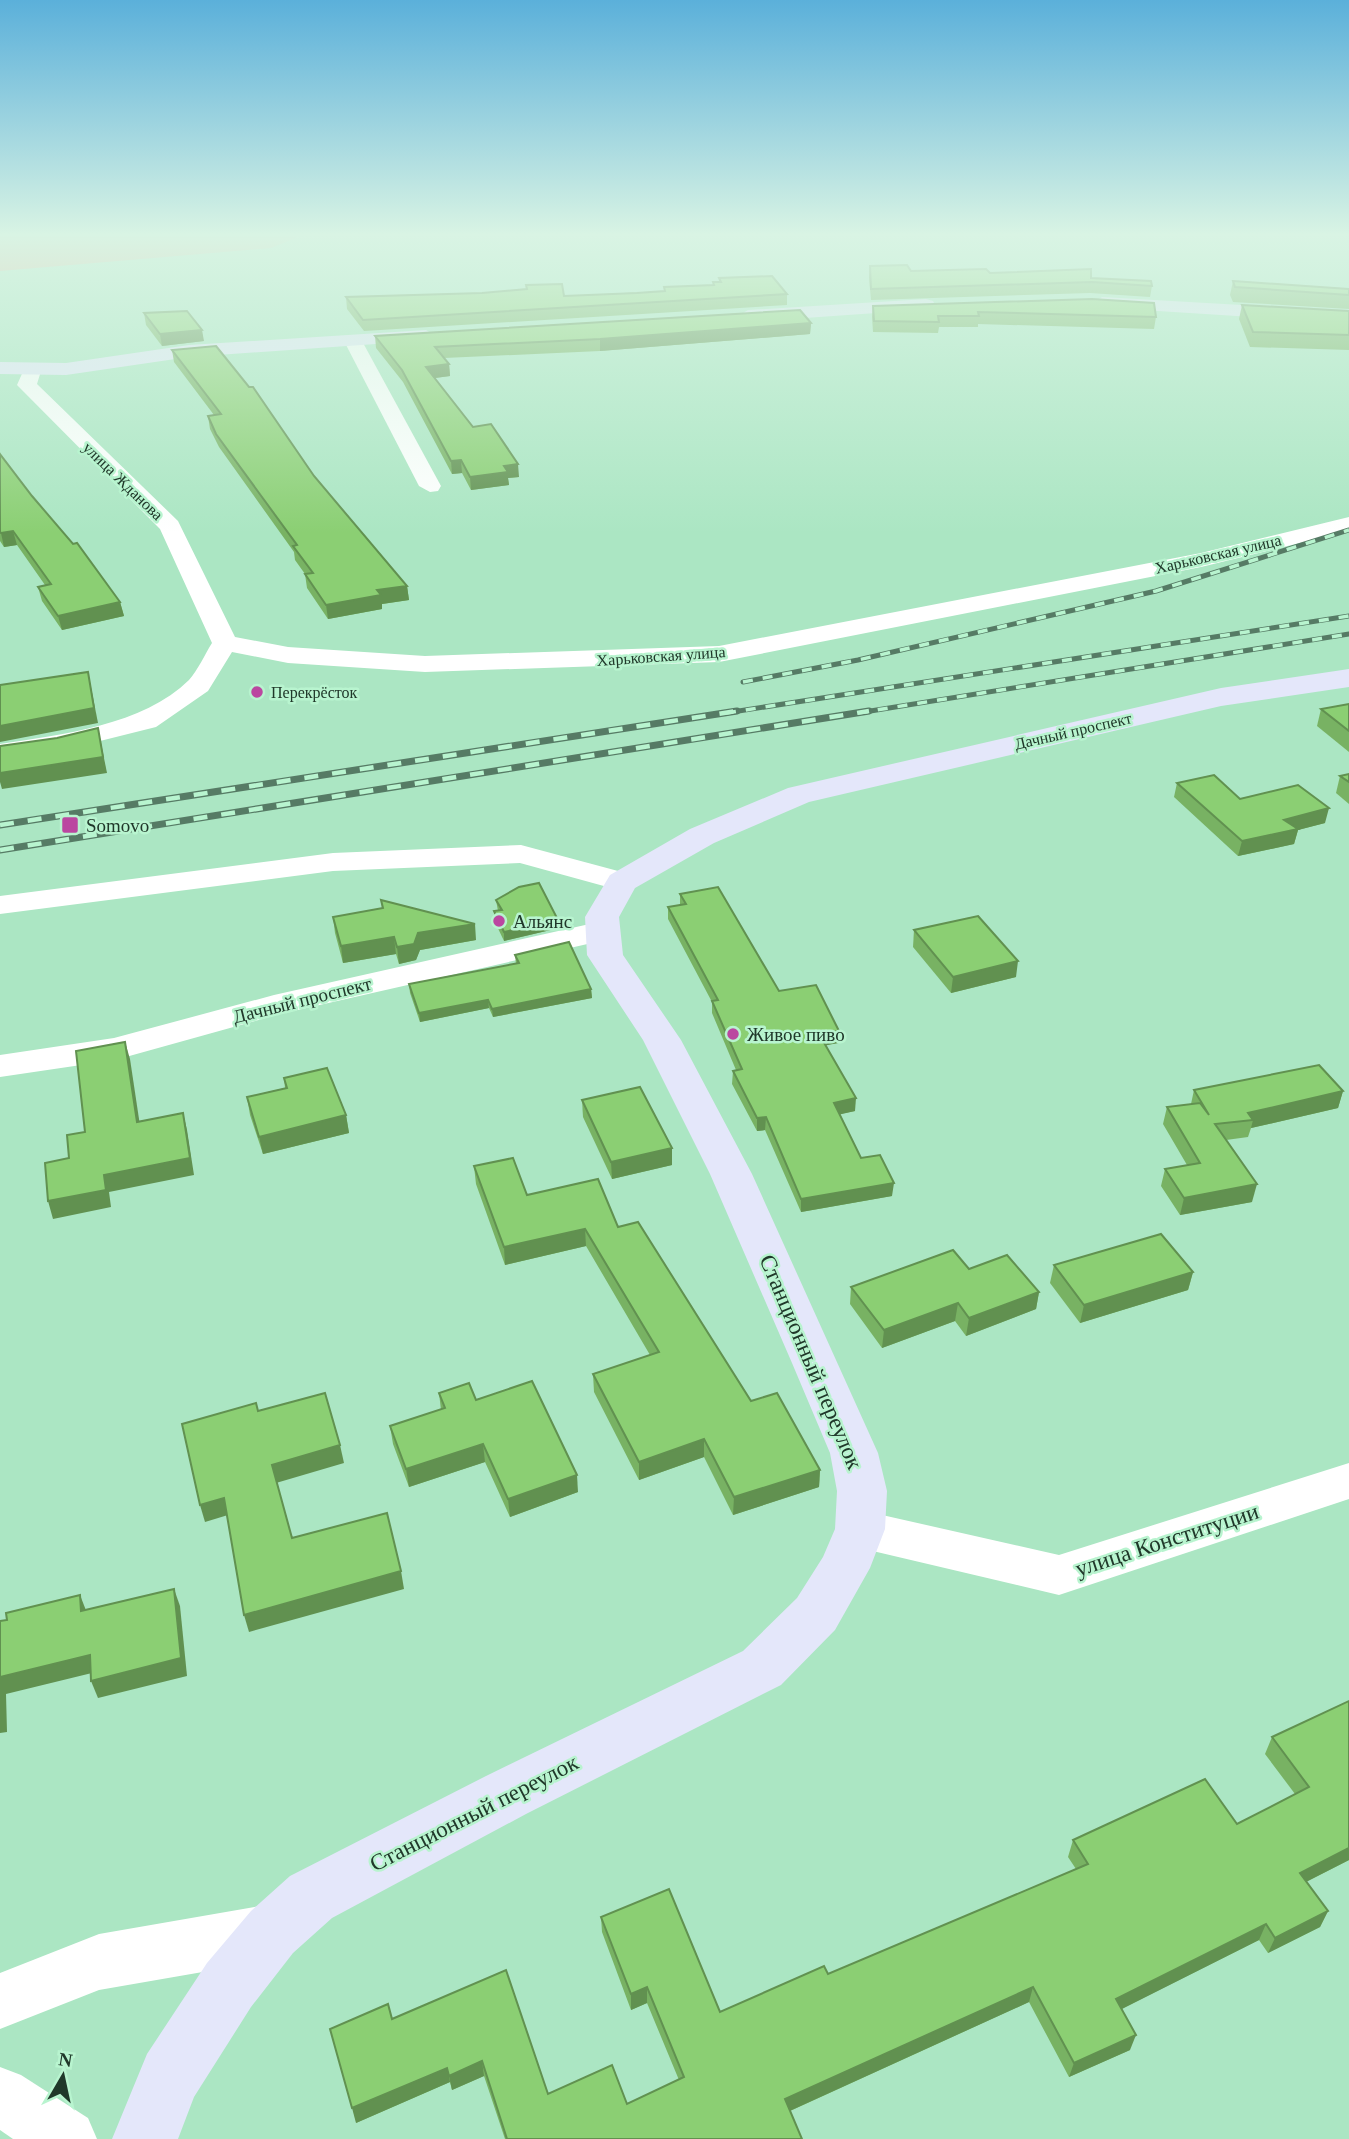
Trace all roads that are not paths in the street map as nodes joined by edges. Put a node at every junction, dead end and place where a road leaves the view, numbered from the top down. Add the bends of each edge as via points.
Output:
1 (451, 335) edge
2 (353, 341) junction
3 (0, 368) edge
4 (32, 371) junction
5 (430, 486) dead end
6 (1349, 524) edge
7 (225, 643) junction
8 (1349, 678) edge
9 (0, 752) edge
10 (622, 882) junction
11 (0, 905) edge
12 (603, 931) junction
13 (0, 1066) edge
14 (1349, 1481) edge
15 (860, 1529) junction
16 (272, 1932) junction
17 (0, 2001) edge
18 (0, 2096) edge
19 (67, 2139) edge
20 (145, 2139) edge

1 - 2 street
2 - 4 street via 189,351
2 - 5 street
3 - 4 street
4 - 7 street, улица Жданова via 27,385 170,526
6 - 7 street, Харьковская улица via 1201,560 719,654 425,664 288,655
7 - 9 street via 199,685 146,721 60,743
8 - 10 street, Дачный проспект via 1221,697 799,795 702,836
10 - 11 street via 521,854 333,862
10 - 12 street, Станционный переулок via 602,917
12 - 13 street, Дачный проспект via 274,1004 115,1049
12 - 15 street, Станционный переулок via 605,955 662,1041 731,1174 854,1453 862,1491
14 - 15 street, улица Конституции via 1059,1575
15 - 16 street, Станционный переулок via 844,1568 816,1614 762,1668 311,1897
16 - 17 street via 99,1962
16 - 20 street, Станционный переулок via 229,1985 170,2077
18 - 19 street

